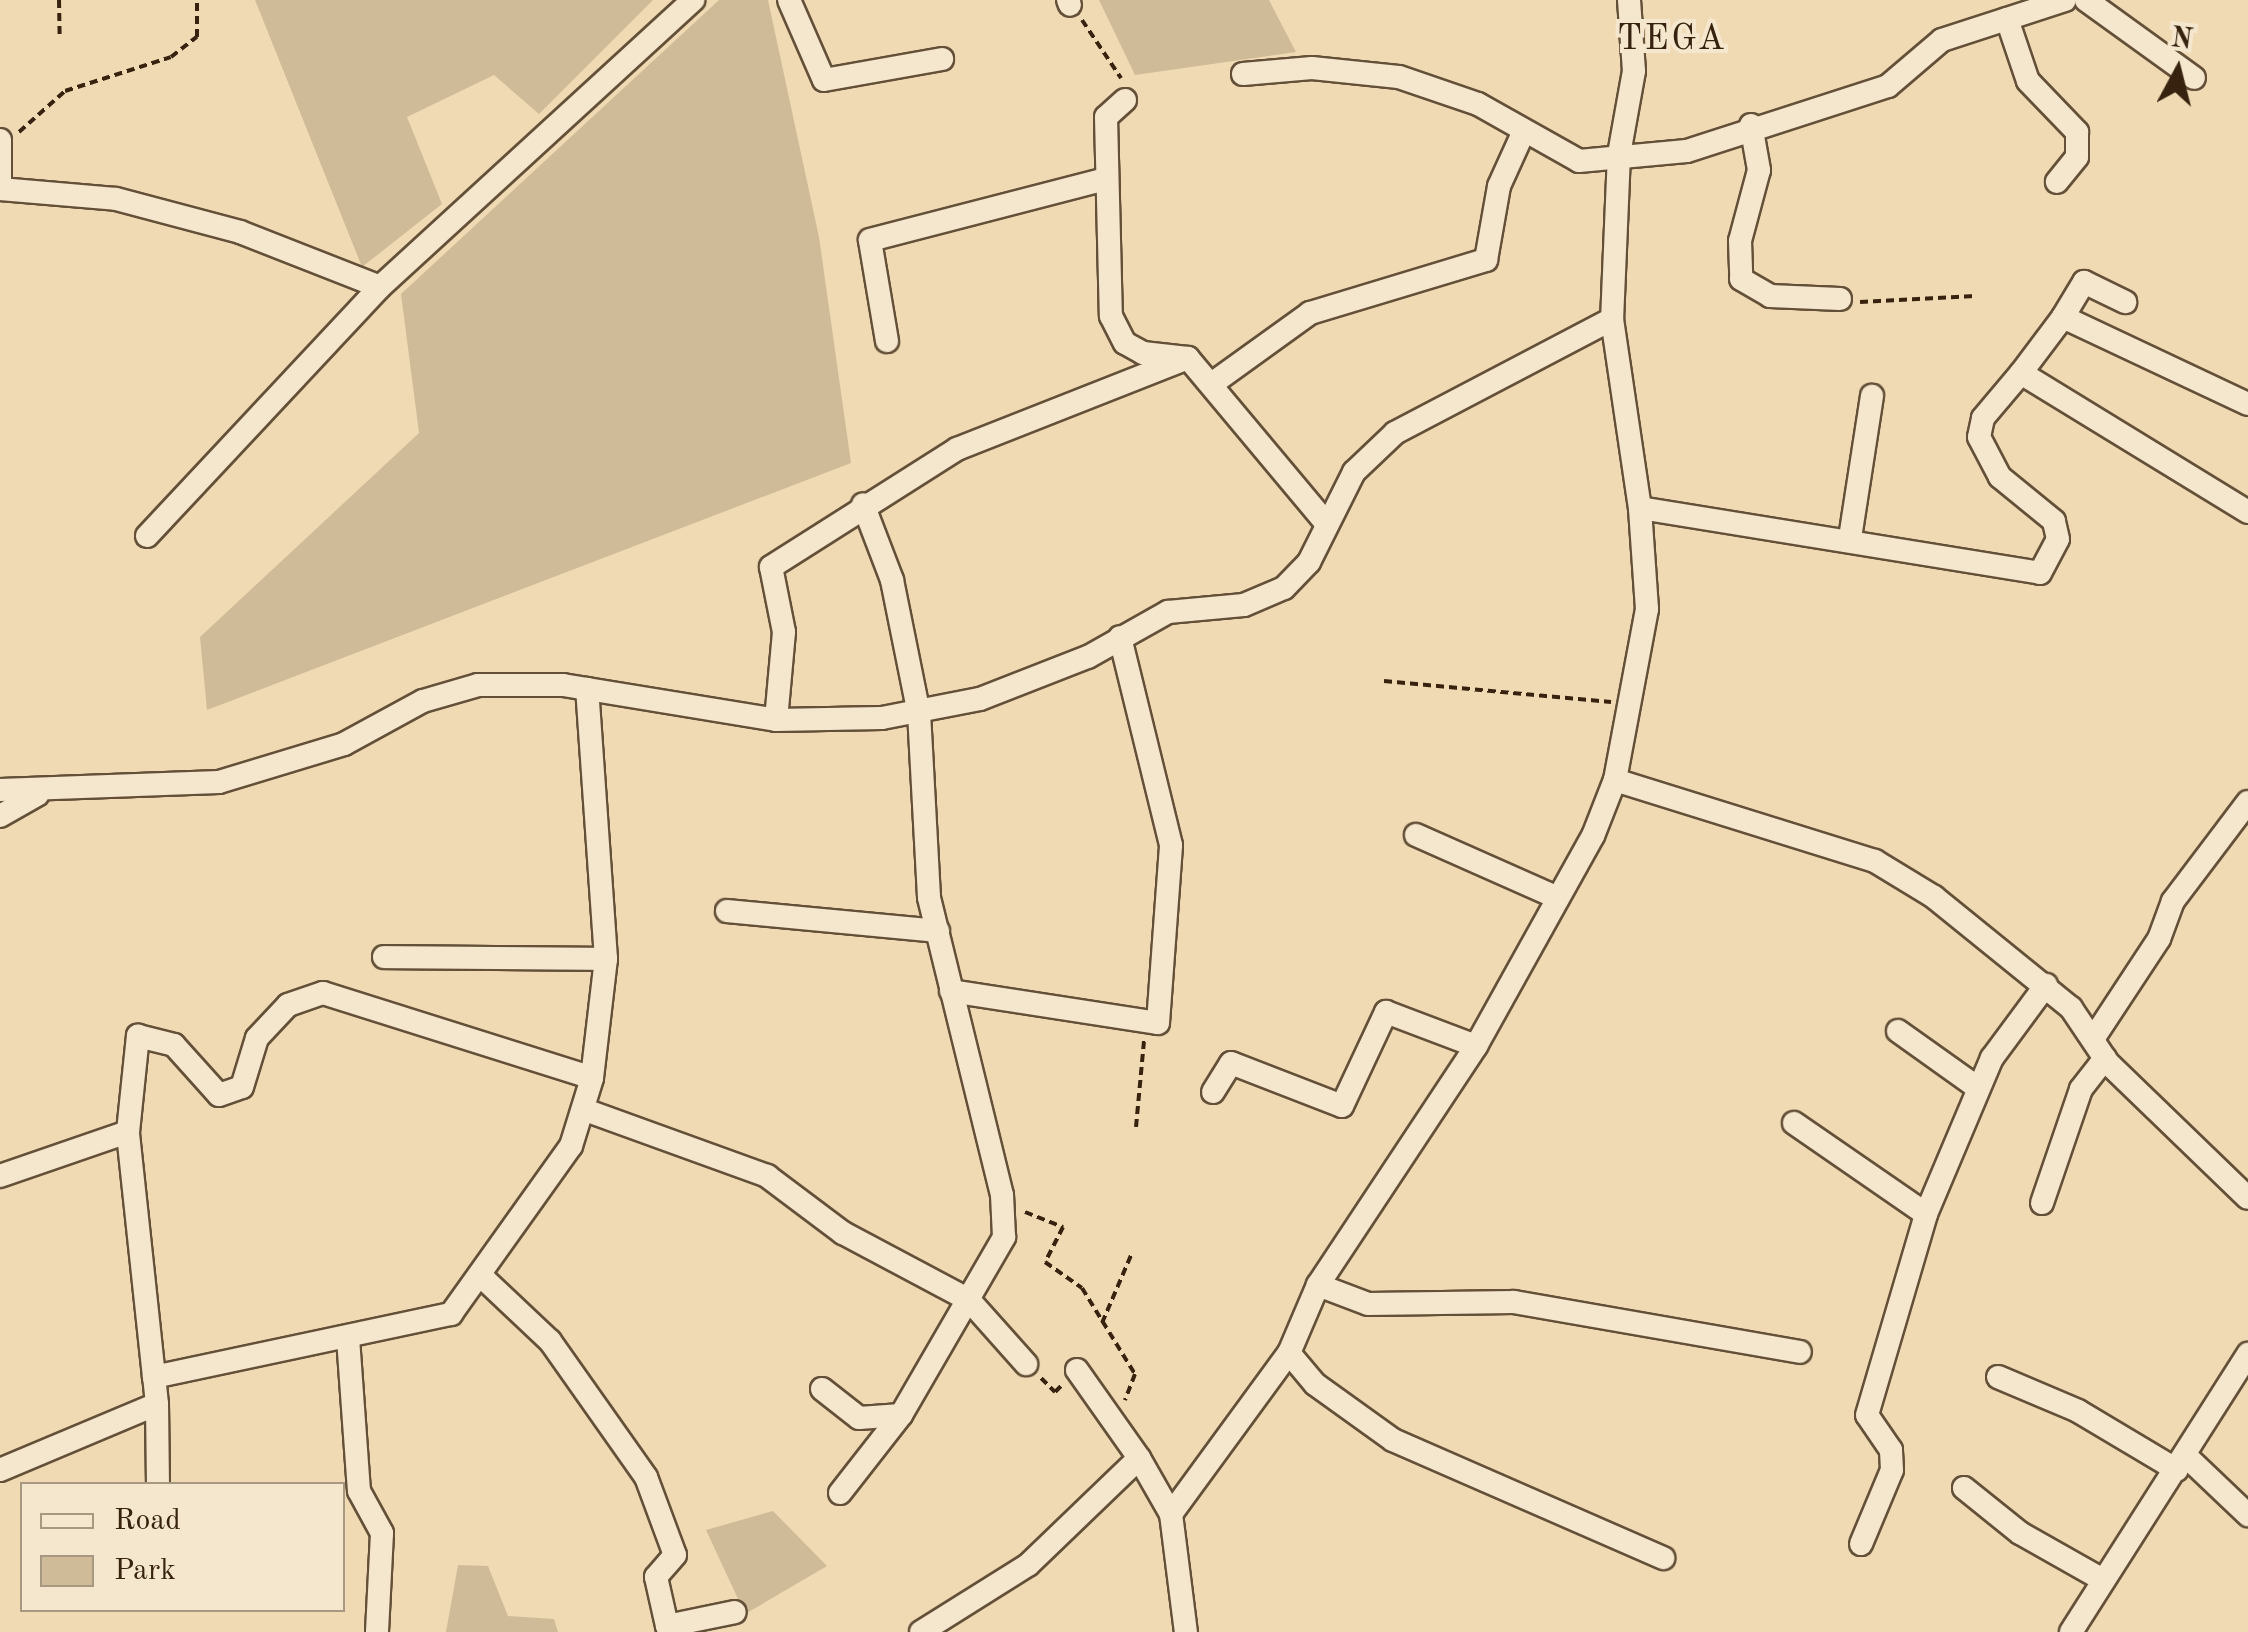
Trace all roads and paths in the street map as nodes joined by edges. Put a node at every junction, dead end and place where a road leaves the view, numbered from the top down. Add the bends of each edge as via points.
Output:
1 (59, 0) edge
2 (197, 0) edge
3 (693, 0) edge
4 (790, 0) edge
5 (1628, 0) edge
6 (2064, 0) edge
7 (2086, 0) edge
8 (1069, 2) edge
9 (2007, 20) junction
10 (60, 39) dead end
11 (942, 59) dead end
12 (1243, 74) dead end
13 (2194, 78) dead end
14 (1125, 96) joint
15 (1752, 125) junction
16 (1523, 132) junction
17 (0, 139) edge
18 (1619, 154) junction
19 (1106, 178) junction
20 (2057, 182) dead end
21 (0, 188) edge
22 (380, 287) junction
23 (1975, 296) dead end
24 (1840, 299) joint
25 (2125, 302) dead end
26 (2063, 317) junction
27 (1612, 319) junction
28 (888, 341) dead end
29 (1188, 358) junction
30 (2021, 373) junction
31 (1213, 382) junction
32 (1872, 396) dead end
33 (2248, 404) edge
34 (863, 504) junction
35 (1640, 508) junction
36 (2248, 512) edge
37 (1325, 522) junction
38 (147, 536) dead end
39 (1850, 538) junction
40 (1120, 638) junction
41 (1384, 681) dead end
42 (587, 690) junction
43 (1630, 704) junction
44 (919, 714) junction
45 (776, 720) junction
46 (1614, 780) junction
47 (0, 790) edge
48 (37, 795) junction
49 (2248, 802) edge
50 (0, 816) edge
51 (1416, 836) dead end
52 (1558, 898) junction
53 (727, 911) dead end
54 (938, 931) junction
55 (384, 957) dead end
56 (606, 959) junction
57 (2046, 986) junction
58 (951, 991) junction
59 (1146, 1020) junction
60 (1898, 1031) dead end
61 (1476, 1046) junction
62 (2099, 1048) junction
63 (592, 1078) junction
64 (1978, 1088) junction
65 (1214, 1092) dead end
66 (584, 1110) junction
67 (1794, 1123) dead end
68 (1136, 1126) dead end
69 (128, 1132) junction
70 (0, 1176) edge
71 (2248, 1198) edge
72 (2042, 1202) dead end
73 (1002, 1203) junction
74 (1926, 1214) junction
75 (1132, 1254) dead end
76 (480, 1275) junction
77 (1318, 1284) junction
78 (969, 1300) junction
79 (1102, 1323) junction
80 (348, 1338) junction
81 (1800, 1352) dead end
82 (1289, 1353) junction
83 (2248, 1354) edge
84 (1026, 1364) joint
85 (1077, 1370) joint
86 (154, 1377) junction
87 (1998, 1378) dead end
88 (822, 1390) dead end
89 (157, 1404) junction
90 (1128, 1409) dead end
91 (901, 1416) junction
92 (1139, 1458) junction
93 (2181, 1463) junction
94 (0, 1470) edge
95 (158, 1482) edge
96 (1964, 1488) dead end
97 (840, 1494) dead end
98 (2247, 1513) edge
99 (1171, 1514) junction
100 (1861, 1544) dead end
101 (1662, 1558) dead end
102 (2104, 1580) junction
103 (735, 1612) dead end
104 (377, 1632) edge
105 (921, 1632) edge
106 (1186, 1632) edge
107 (2070, 1632) edge

1 - 10 path
2 - 17 path via 197,36 171,58 65,91 40,107 31,128
3 - 22 street
4 - 11 street via 824,80
5 - 18 street via 1632,100
6 - 9 street
7 - 13 street
8 - 14 path
9 - 15 street via 1942,40 1888,86
9 - 20 street via 2028,80 2077,132 2078,157
12 - 16 street via 1312,68 1399,77 1460,96
14 - 19 street via 1106,117
15 - 18 street via 1687,152
15 - 24 street via 1759,170 1740,240 1742,280 1770,296
16 - 18 street via 1579,160
16 - 31 street via 1499,186 1486,260 1310,313
17 - 21 street
18 - 27 street
19 - 28 street via 870,240
19 - 29 street via 1110,316 1134,348
21 - 22 street via 116,199 240,232
22 - 38 street
23 - 24 path
25 - 26 street via 2084,282
26 - 30 street
26 - 33 street
27 - 35 street
27 - 37 street via 1395,433 1354,472
29 - 31 street
29 - 34 street via 957,449
30 - 36 street
30 - 39 street via 1982,418 1979,436 2000,477 2046,507 2058,540 2051,563 2028,577
31 - 37 street
32 - 39 street
34 - 44 street via 892,580
34 - 45 street via 772,567 784,632
35 - 39 street
35 - 43 street via 1648,609
37 - 40 street via 1284,588 1244,605 1168,612
40 - 44 street via 1044,677
40 - 59 street via 1171,845 1164,988 1158,1022
41 - 43 path
42 - 45 street
42 - 48 street via 500,683 448,690 376,730 273,768 202,786
42 - 56 street
43 - 46 street
44 - 45 street
44 - 54 street
46 - 52 street
46 - 57 street via 1875,861
47 - 48 street
48 - 50 street
49 - 62 street via 2173,901 2159,940
51 - 52 street
52 - 61 street
53 - 54 street
54 - 58 street
55 - 56 street
56 - 63 street
57 - 62 street
57 - 64 street
58 - 59 street
58 - 73 street
59 - 68 path
60 - 64 street
61 - 65 street via 1386,1012 1342,1106 1231,1063
61 - 77 street
62 - 71 street
62 - 72 street
63 - 66 street
63 - 69 street via 311,993 257,1038 242,1087 219,1095 174,1045 138,1036
64 - 74 street
66 - 76 street via 571,1146
66 - 78 street via 766,1176 843,1233
67 - 74 street
69 - 70 street
69 - 86 street
73 - 78 street via 1004,1237
73 - 79 path via 1063,1227 1045,1262 1082,1288
74 - 100 street via 1868,1416 1891,1450 1892,1470
75 - 79 path
76 - 80 street via 434,1322
76 - 103 street via 550,1341 646,1477 675,1555 656,1577 667,1626
77 - 81 street via 1387,1306 1489,1299
77 - 82 street
78 - 84 street
78 - 91 street
79 - 90 path via 1135,1374 1124,1392
80 - 86 street via 215,1358
80 - 104 street via 359,1491 382,1533
82 - 99 street
82 - 101 street via 1314,1384 1393,1440
83 - 93 street
84 - 85 path via 1055,1392
85 - 92 street
86 - 89 street
87 - 93 street
88 - 91 street via 858,1418
89 - 94 street
89 - 95 street
91 - 97 street
92 - 99 street
92 - 105 street via 1028,1565
93 - 98 street
93 - 102 street
96 - 102 street
99 - 106 street
102 - 107 street

